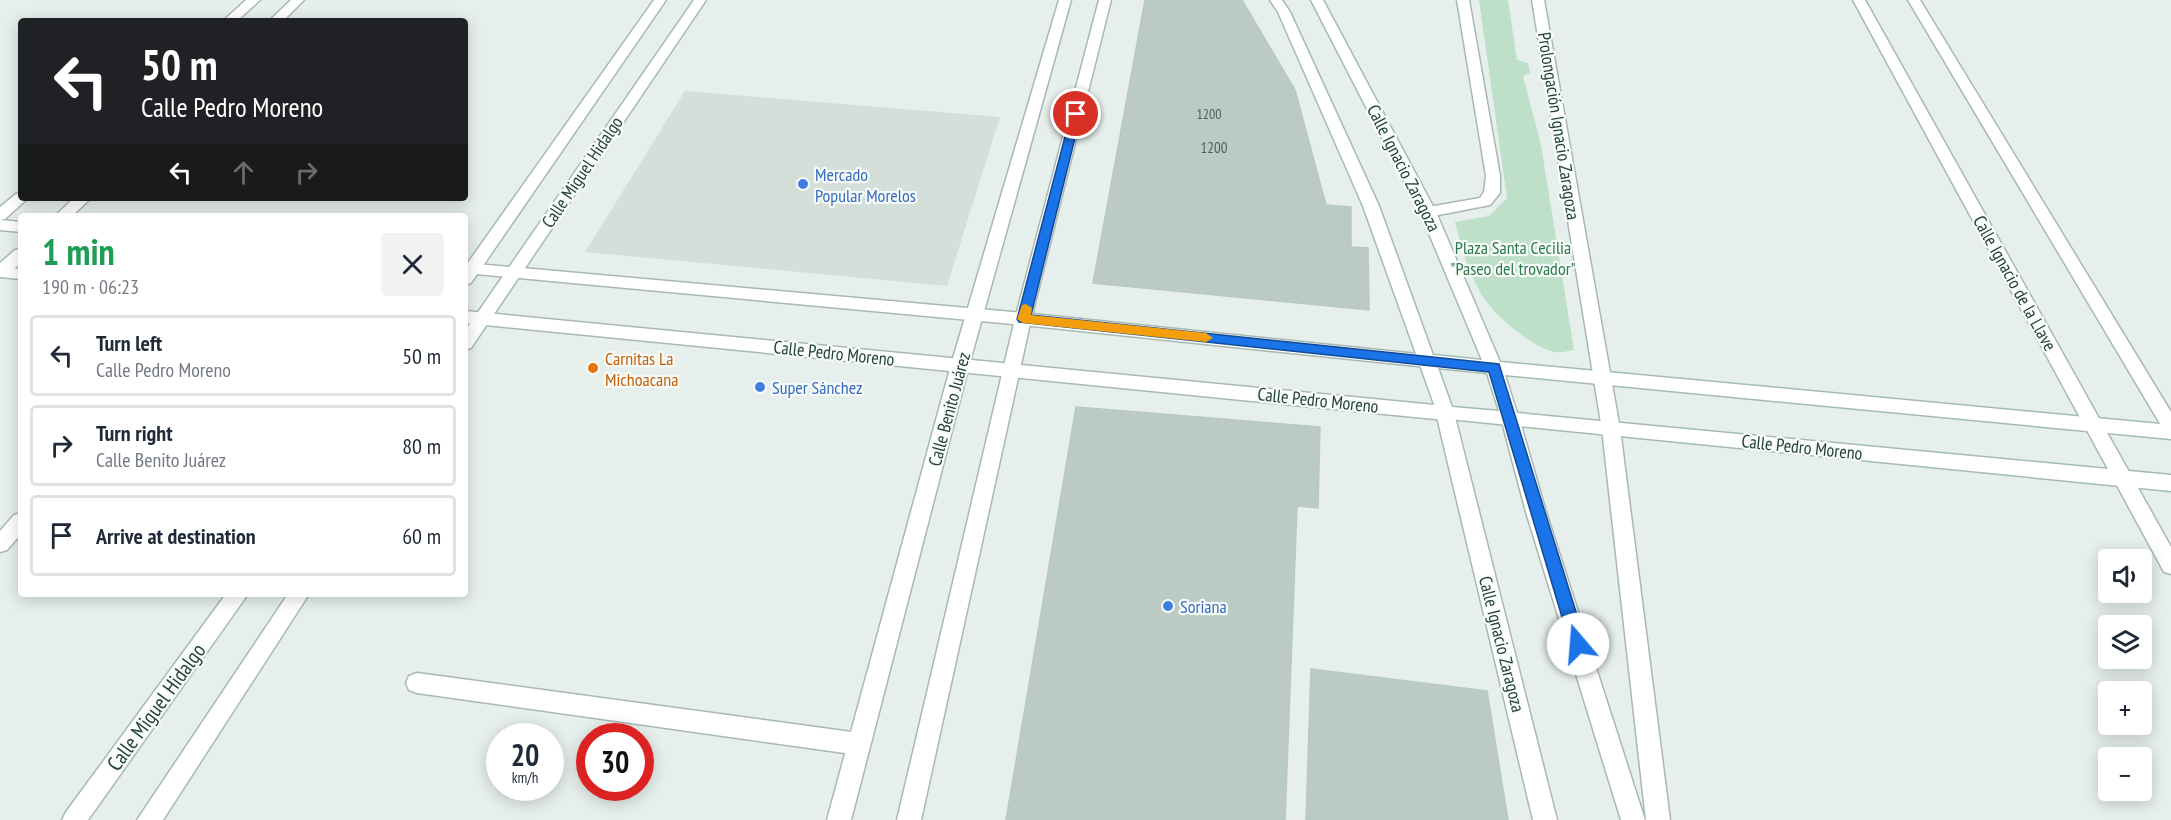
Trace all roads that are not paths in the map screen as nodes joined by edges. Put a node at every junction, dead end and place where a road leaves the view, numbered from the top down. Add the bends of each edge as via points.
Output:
1 (254, 0) edge
2 (298, 0) edge
3 (660, 0) edge
4 (700, 0) edge
5 (1065, 0) edge
6 (1105, 0) edge
7 (1276, 0) edge
8 (1317, 0) edge
9 (1463, 0) edge
10 (1538, 0) edge
11 (1859, 0) edge
12 (1914, 0) edge
13 (233, 18) edge
14 (278, 18) edge
15 (18, 200) edge
16 (79, 201) edge
17 (1428, 212) junction
18 (66, 213) edge
19 (0, 215) edge
20 (0, 225) edge
21 (18, 227) edge
22 (18, 257) edge
23 (0, 272) edge
24 (468, 272) edge
25 (513, 272) junction
26 (18, 274) edge
27 (975, 314) junction
28 (474, 318) edge
29 (1023, 319) junction
30 (468, 335) edge
31 (1427, 361) junction
32 (960, 365) junction
33 (1494, 368) junction
34 (1011, 370) junction
35 (1601, 378) junction
36 (1446, 413) junction
37 (1510, 418) junction
38 (2093, 425) junction
39 (1611, 429) junction
40 (2171, 430) edge
41 (2122, 478) junction
42 (2171, 483) edge
43 (18, 524) edge
44 (0, 544) edge
45 (2171, 566) edge
46 (236, 597) edge
47 (297, 597) edge
48 (417, 683) dead end
49 (859, 744) junction
50 (74, 820) edge
51 (149, 820) edge
52 (839, 820) edge
53 (909, 820) edge
54 (1545, 820) edge
55 (1633, 820) edge
56 (1658, 820) edge

1 - 13 street
2 - 14 street
3 - 24 street, Calle Miguel Hidalgo
4 - 25 street, Calle Miguel Hidalgo
5 - 27 street, Calle Benito Juárez
6 - 29 street
7 - 31 street, Calle Ignacio Zaragoza via 1371,206
8 - 17 street, Calle Ignacio Zaragoza
9 - 17 street via 1493,176 1492,193 1485,202
10 - 35 street, Prolongación Ignacio Zaragoza
11 - 38 street, Calle Ignacio de la Llave
12 - 40 street
15 - 19 street
16 - 18 street
17 - 33 street, Calle Ignacio Zaragoza
20 - 21 street
22 - 23 street
23 - 26 street
24 - 25 street
25 - 27 street
25 - 28 street, Calle Miguel Hidalgo
27 - 29 street
27 - 32 street, Calle Benito Juárez
28 - 30 street, Calle Miguel Hidalgo
28 - 32 street, Calle Pedro Moreno
29 - 31 street
29 - 34 street
31 - 33 street
31 - 36 street, Calle Ignacio Zaragoza
32 - 34 street, Calle Pedro Moreno
32 - 49 street, Calle Benito Juárez
33 - 35 street
33 - 37 street, Calle Ignacio Zaragoza
34 - 36 street, Calle Pedro Moreno
34 - 53 street
35 - 38 street
35 - 39 street, Prolongación Ignacio Zaragoza
36 - 37 street, Calle Pedro Moreno
36 - 54 street, Calle Ignacio Zaragoza
37 - 39 street, Calle Pedro Moreno
37 - 55 street, Calle Ignacio Zaragoza
38 - 40 street
38 - 41 street, Calle Ignacio de la Llave
39 - 41 street, Calle Pedro Moreno
39 - 56 street
41 - 42 street, Calle Pedro Moreno
41 - 45 street, Calle Ignacio de la Llave
43 - 44 street
46 - 50 street, Calle Miguel Hidalgo
47 - 51 street
48 - 49 street
49 - 52 street, Calle Benito Juárez

